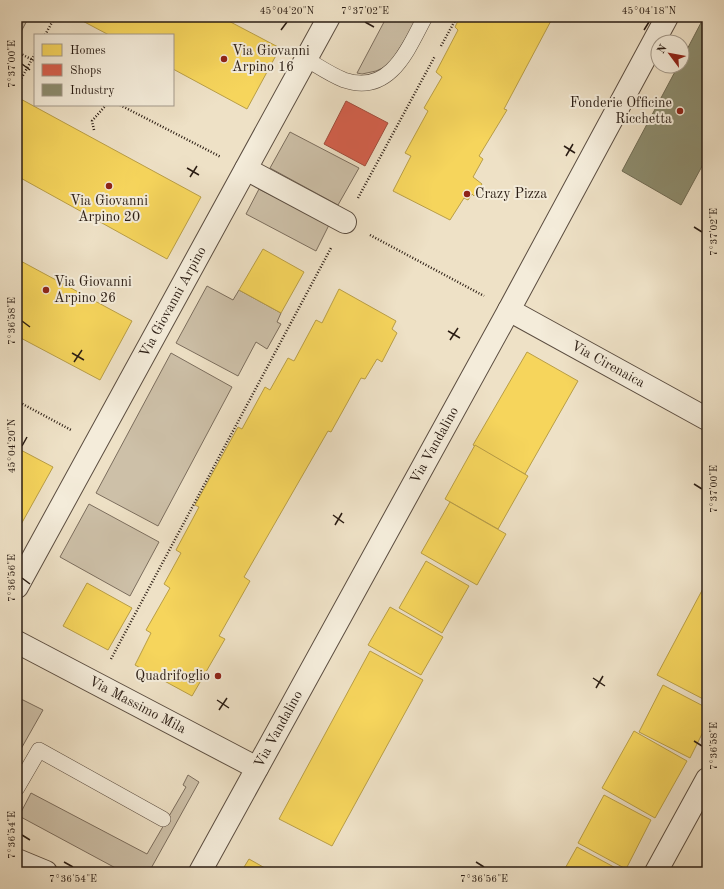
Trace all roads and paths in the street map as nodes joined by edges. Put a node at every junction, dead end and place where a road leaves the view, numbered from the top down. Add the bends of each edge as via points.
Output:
1 (55, 17) edge
2 (329, 17) edge
3 (425, 17) edge
4 (457, 17) edge
5 (667, 17) edge
6 (46, 34) edge
7 (17, 52) edge
8 (34, 56) edge
9 (32, 60) junction
10 (306, 60) junction
11 (17, 86) edge
12 (105, 106) edge
13 (122, 106) edge
14 (94, 130) dead end
15 (246, 169) junction
16 (345, 222) junction
17 (509, 310) junction
18 (17, 401) edge
19 (707, 419) edge
20 (95, 444) junction
21 (17, 587) edge
22 (17, 642) edge
23 (97, 684) junction
24 (257, 768) junction
25 (707, 779) edge
26 (17, 788) edge
27 (163, 819) dead end
28 (17, 860) edge
29 (46, 872) edge
30 (200, 872) edge
31 (656, 872) edge

1 - 6 path
2 - 10 street, Via Giovanni Arpino
3 - 10 lane via 402,59 390,73 379,80 367,84 343,80
4 - 16 path
5 - 17 street, Via Vandalino
7 - 9 path
8 - 9 path
9 - 11 path
10 - 15 street, Via Giovanni Arpino
12 - 14 path via 92,121
13 - 15 path
15 - 16 street
15 - 20 street, Via Giovanni Arpino
16 - 17 path
16 - 23 path
17 - 19 street, Via Cirenaica
17 - 24 street, Via Vandalino
18 - 20 path
20 - 21 street, Via Giovanni Arpino
22 - 23 street, Via Massimo Mila
23 - 24 street, Via Massimo Mila
24 - 30 street, Via Vandalino
25 - 31 street
26 - 27 lane via 40,750
28 - 29 street

